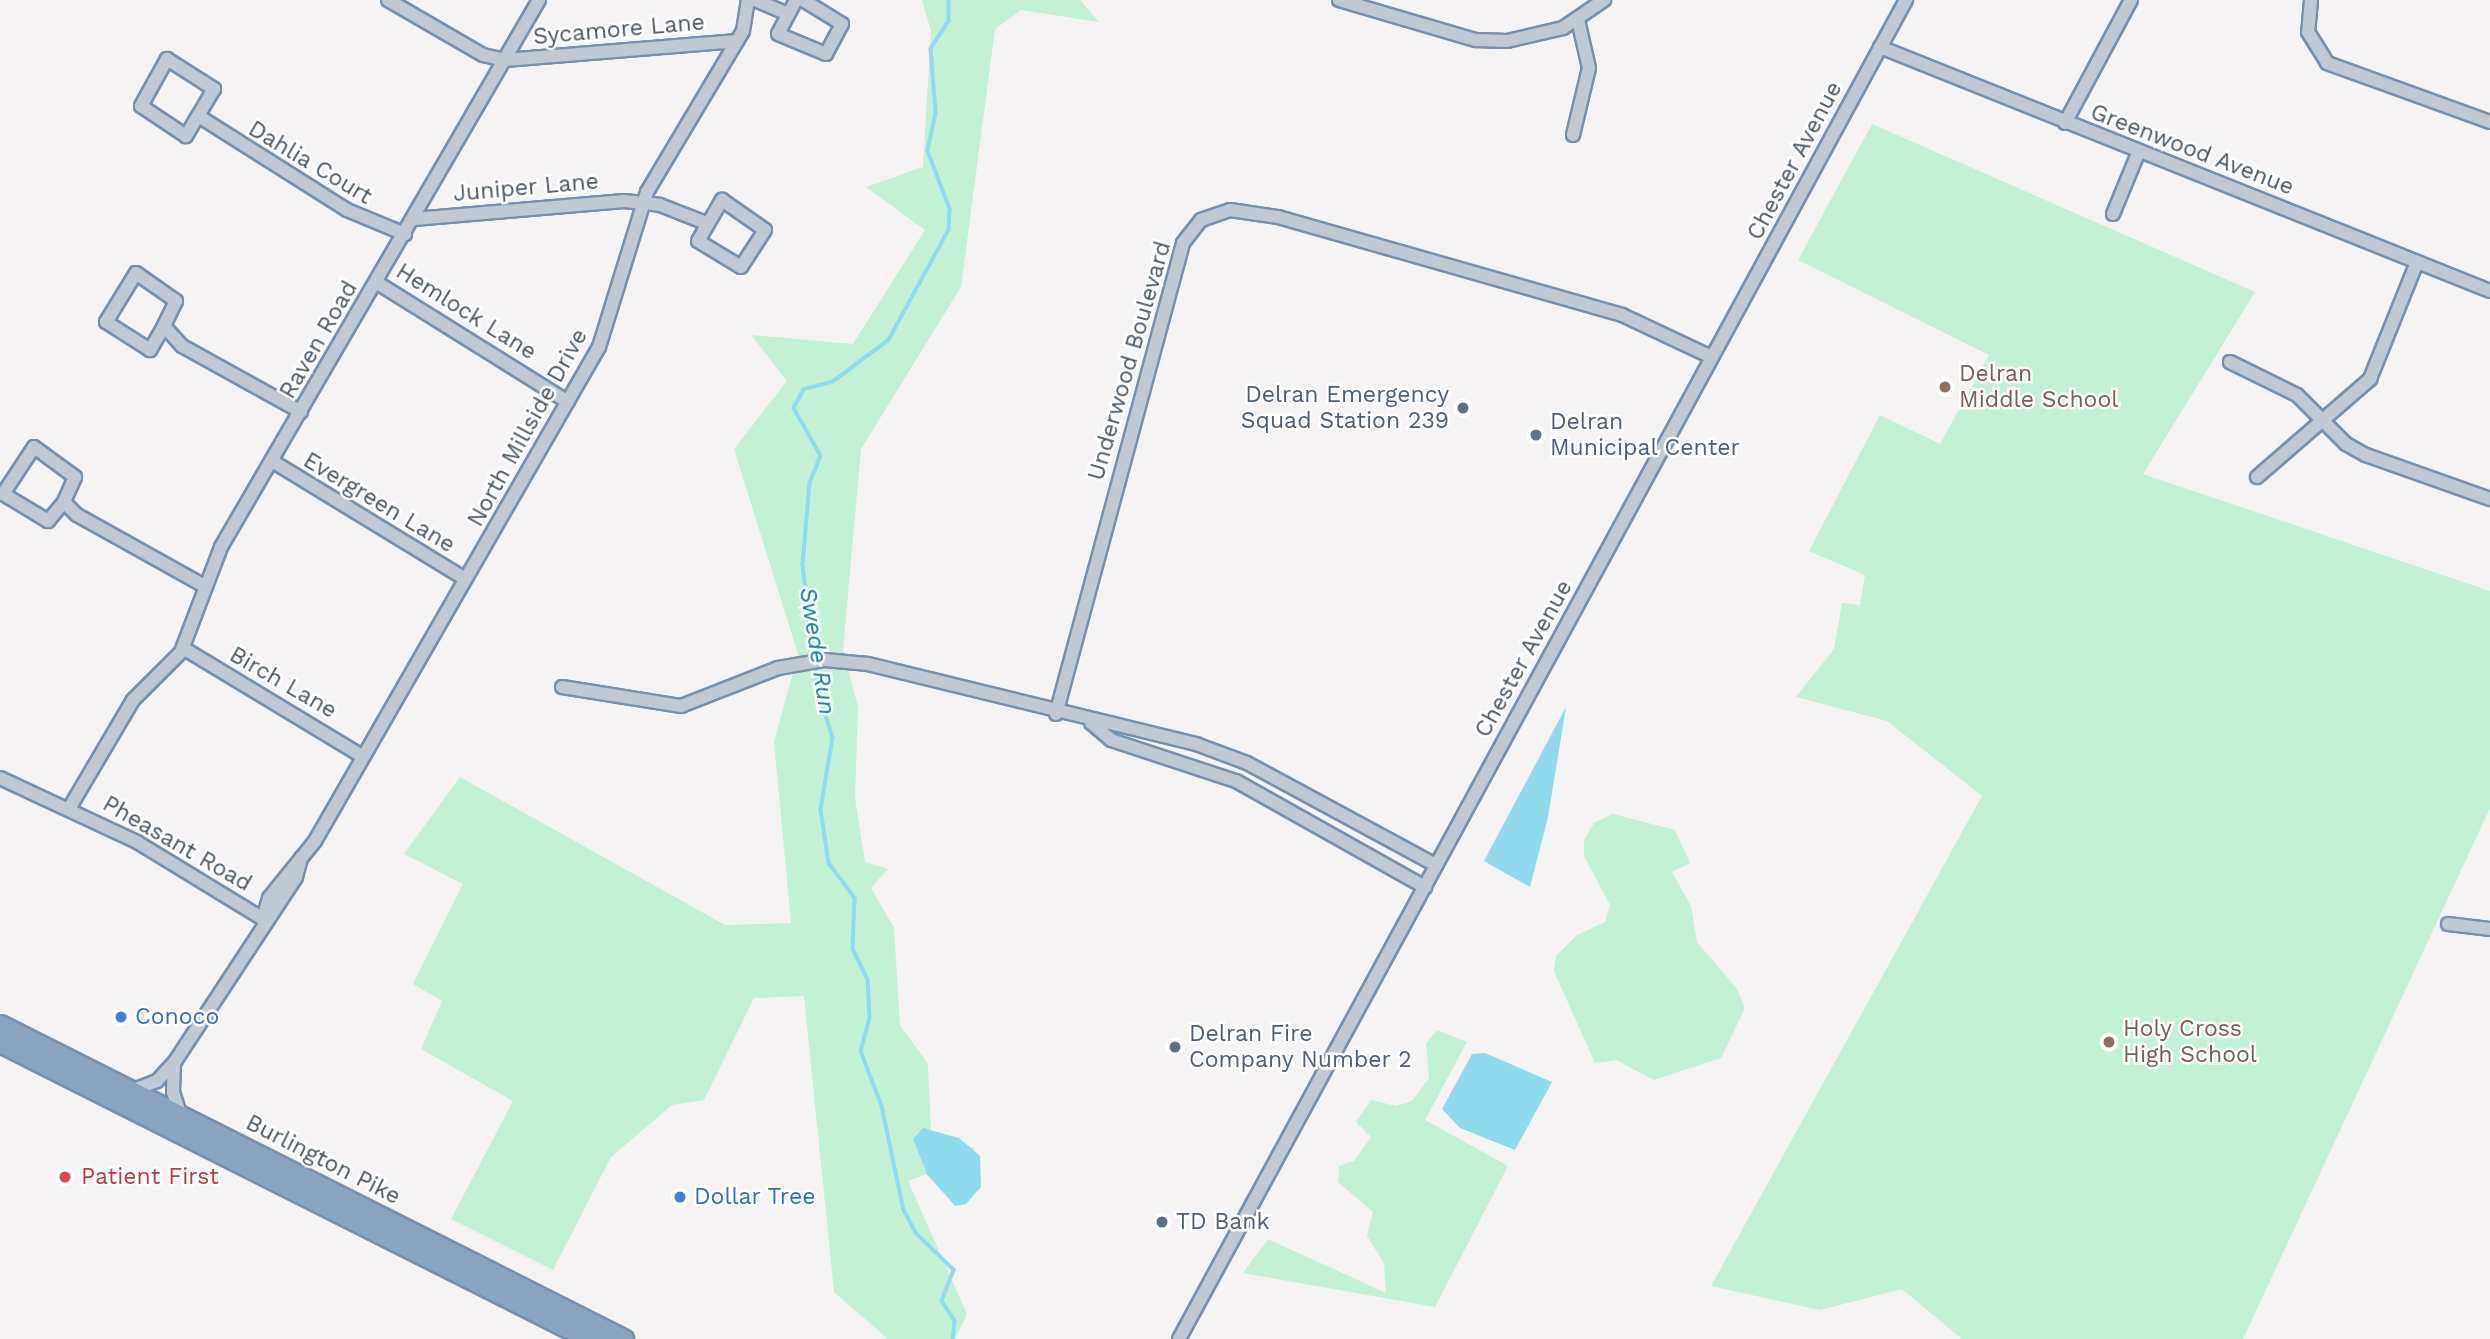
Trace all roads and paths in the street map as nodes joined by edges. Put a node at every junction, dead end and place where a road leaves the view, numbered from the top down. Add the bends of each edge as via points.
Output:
1 (388, 0) edge
2 (539, 0) edge
3 (748, 0) edge
4 (755, 0) edge
5 (796, 0) edge
6 (803, 0) edge
7 (1339, 0) edge
8 (1604, 0) edge
9 (1906, 0) edge
10 (2131, 0) edge
11 (2311, 0) edge
12 (786, 13) junction
13 (1578, 20) junction
14 (737, 41) junction
15 (1880, 47) junction
16 (505, 60) junction
17 (200, 117) junction
18 (2490, 122) edge
19 (2065, 123) junction
20 (1573, 135) dead end
21 (2139, 151) junction
22 (643, 202) junction
23 (2113, 214) dead end
24 (414, 219) junction
25 (705, 223) junction
26 (405, 234) junction
27 (2417, 262) junction
28 (376, 282) junction
29 (2490, 291) edge
30 (164, 326) junction
31 (1709, 356) junction
32 (2230, 362) dead end
33 (568, 402) junction
34 (301, 412) junction
35 (2327, 422) junction
36 (272, 461) junction
37 (2257, 477) dead end
38 (2490, 499) edge
39 (64, 502) junction
40 (465, 579) junction
41 (203, 585) junction
42 (183, 648) junction
43 (562, 687) dead end
44 (1056, 714) junction
45 (1091, 723) junction
46 (362, 755) junction
47 (0, 778) edge
48 (70, 807) junction
49 (1436, 865) junction
50 (1424, 887) junction
51 (263, 919) junction
52 (2448, 924) dead end
53 (2490, 929) edge
54 (0, 1025) edge
55 (0, 1042) edge
56 (174, 1063) junction
57 (131, 1091) junction
58 (181, 1116) junction
59 (590, 1339) edge
60 (623, 1339) edge
61 (1179, 1339) edge

1 - 16 street via 483,55
2 - 16 street, Raven Road
3 - 14 street, North Millside Drive
4 - 12 street
5 - 12 street
6 - 12 street via 842,24 827,54 818,56 778,33
7 - 13 street via 1476,40 1528,39
8 - 13 street
9 - 15 street, Chester Avenue
10 - 19 street
11 - 18 street via 2308,32 2327,63
13 - 20 street via 1589,68
14 - 16 street, Sycamore Lane
14 - 22 street, North Millside Drive
15 - 19 street, Greenwood Avenue
15 - 31 street, Chester Avenue
16 - 24 street, Raven Road
17 - 17 street via 214,89 167,59 141,106 186,136
17 - 26 street, Dahlia Court via 347,210
19 - 21 street, Greenwood Avenue
21 - 23 street
21 - 27 street, Greenwood Avenue
22 - 24 street, Juniper Lane
22 - 25 street
22 - 33 street, North Millside Drive via 604,337
24 - 26 street, Raven Road
25 - 25 street via 722,200 765,230 741,267 698,241
26 - 28 street, Raven Road
27 - 29 street, Greenwood Avenue
27 - 35 street via 2370,379
28 - 33 street, Hemlock Lane
28 - 34 street, Raven Road
30 - 30 street via 177,302 136,273 106,322 150,350
30 - 34 street via 182,346
31 - 44 street, Underwood Boulevard via 1622,315 1278,217 1230,210 1201,220 1183,243
31 - 49 street, Chester Avenue
32 - 35 street via 2297,396
33 - 40 street, North Millside Drive
34 - 36 street, Raven Road
35 - 37 street
35 - 38 street via 2366,455
36 - 40 street, Evergreen Lane
36 - 41 street, Raven Road
39 - 39 street via 75,477 34,447 3,494 48,521
39 - 41 street via 85,521
40 - 46 street, North Millside Drive
41 - 42 street, Raven Road
42 - 46 street, Birch Lane
42 - 48 street, Pheasant Road via 133,700
43 - 44 street via 681,706 778,668 825,660 868,664
44 - 45 street
45 - 49 street via 1196,744 1247,763
45 - 50 street via 1111,740 1236,781
46 - 51 street, North Millside Drive via 301,858 296,877
47 - 48 street, Pheasant Road
48 - 51 street, Pheasant Road
49 - 50 street, Chester Avenue
50 - 61 street, Chester Avenue
51 - 56 street, North Millside Drive
52 - 53 street
54 - 57 highway, Burlington Pike
55 - 59 highway, Burlington Pike
56 - 57 street, North Millside Drive via 157,1081
56 - 58 street via 173,1092
57 - 58 highway, Burlington Pike
58 - 60 highway, Burlington Pike

